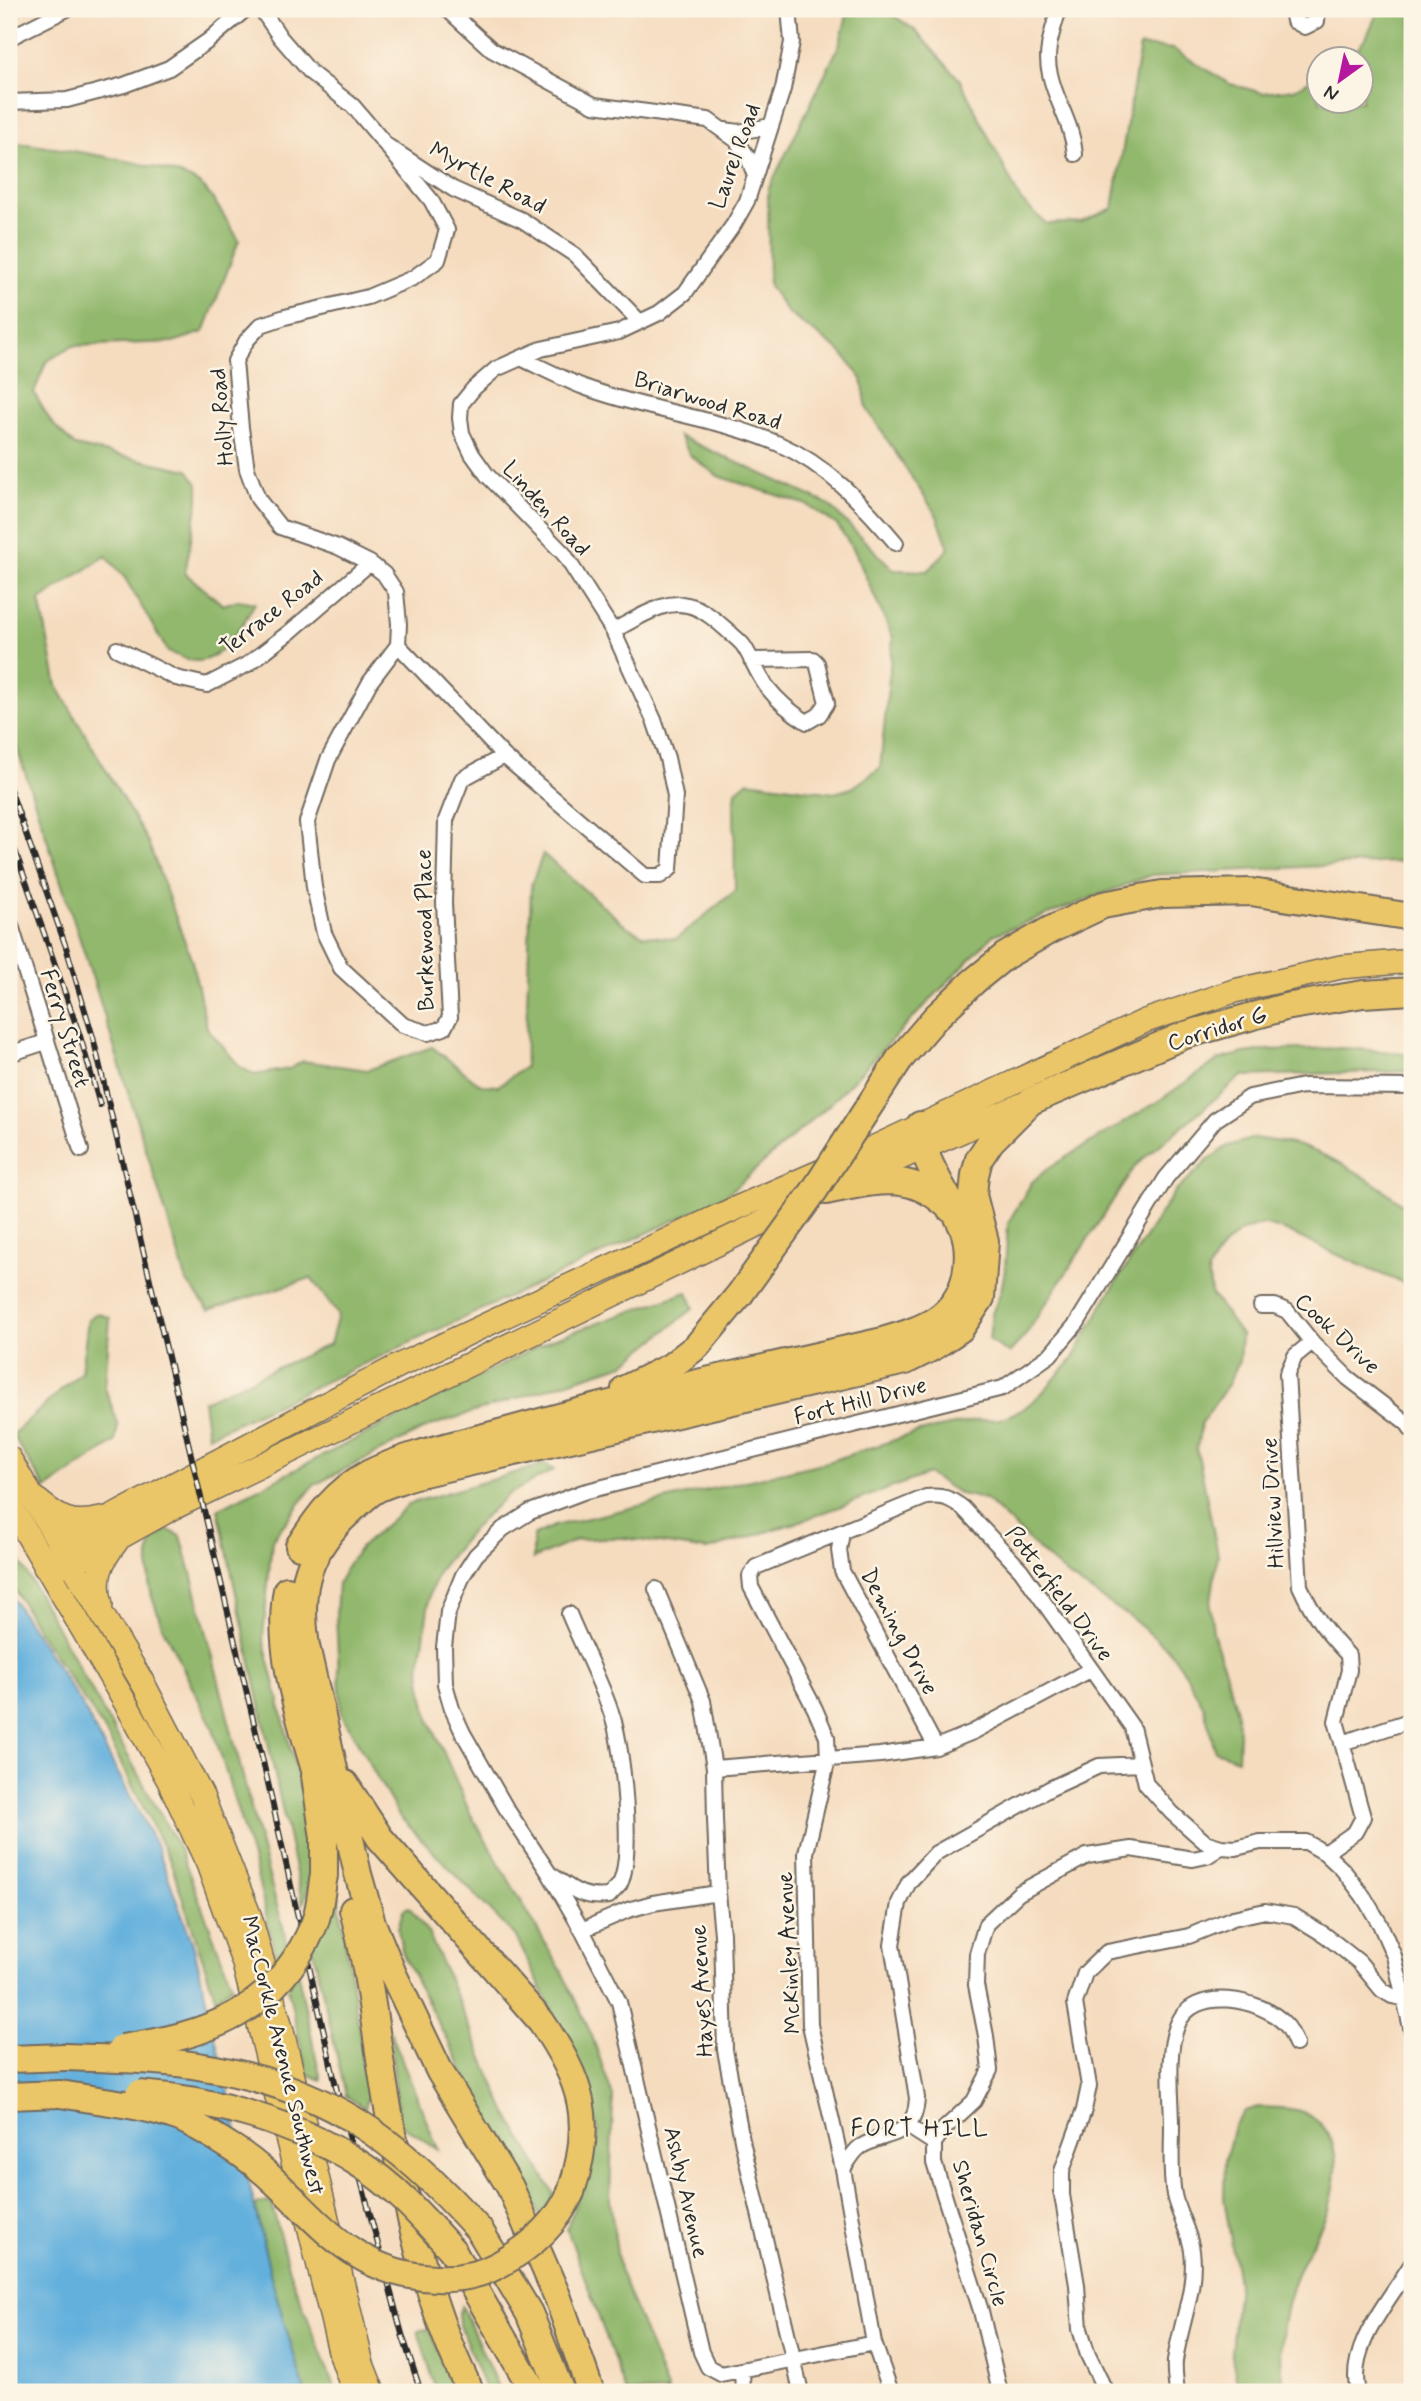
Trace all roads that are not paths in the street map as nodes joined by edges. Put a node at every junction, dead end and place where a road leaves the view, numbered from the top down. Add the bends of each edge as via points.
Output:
1 (67, 9) edge
2 (246, 9) edge
3 (261, 9) edge
4 (446, 9) edge
5 (789, 9) edge
6 (1059, 9) edge
7 (1292, 9) edge
8 (1318, 9) edge
9 (9, 38) edge
10 (9, 102) edge
11 (771, 126) junction
12 (724, 130) junction
13 (386, 145) junction
14 (1075, 153) dead end
15 (755, 176) junction
16 (640, 322) junction
17 (521, 358) junction
18 (896, 543) dead end
19 (370, 563) junction
20 (613, 631) junction
21 (398, 645) junction
22 (117, 649) dead end
23 (751, 660) junction
24 (503, 756) junction
25 (1412, 917) edge
26 (9, 919) edge
27 (1412, 961) edge
28 (1412, 991) edge
29 (46, 1042) junction
30 (9, 1054) edge
31 (1412, 1087) edge
32 (1031, 1101) junction
33 (925, 1138) junction
34 (81, 1150) dead end
35 (826, 1191) junction
36 (957, 1215) junction
37 (984, 1275) junction
38 (1261, 1306) dead end
39 (1312, 1342) junction
40 (586, 1409) junction
41 (1412, 1430) edge
42 (9, 1458) edge
43 (19, 1498) edge
44 (116, 1526) junction
45 (842, 1532) junction
46 (66, 1555) junction
47 (45, 1567) junction
48 (756, 1567) joint
49 (656, 1589) dead end
50 (569, 1614) dead end
51 (105, 1619) junction
52 (1090, 1670) junction
53 (1412, 1720) edge
54 (1342, 1743) junction
55 (936, 1747) junction
56 (320, 1752) junction
57 (828, 1759) junction
58 (1141, 1764) junction
59 (714, 1768) junction
60 (506, 1808) joint
61 (1221, 1847) junction
62 (1325, 1853) junction
63 (549, 1873) junction
64 (718, 1893) junction
65 (609, 1896) junction
66 (628, 1910) junction
67 (582, 1930) junction
68 (1406, 1999) junction
69 (1412, 2032) edge
70 (1296, 2044) dead end
71 (66, 2057) junction
72 (9, 2059) edge
73 (60, 2094) junction
74 (9, 2096) edge
75 (909, 2127) junction
76 (934, 2143) junction
77 (843, 2169) junction
78 (1412, 2263) edge
79 (874, 2343) junction
80 (794, 2357) junction
81 (742, 2371) junction
82 (354, 2392) edge
83 (373, 2392) edge
84 (471, 2392) edge
85 (534, 2392) edge
86 (561, 2392) edge
87 (591, 2392) edge
88 (743, 2392) edge
89 (801, 2392) edge
90 (891, 2392) edge
91 (1000, 2392) edge
92 (1106, 2392) edge
93 (1177, 2392) edge
94 (1358, 2392) edge

1 - 9 street
2 - 10 street via 169,68 66,100
3 - 13 street, Myrtle Road via 311,73 353,106
4 - 12 street via 492,50 594,105 708,120
5 - 11 street, Laurel Road via 792,42
6 - 14 street via 1048,47 1049,73 1073,133
7 - 8 street via 1294,21 1305,27 1317,21
11 - 12 street
11 - 15 street, Laurel Road
12 - 15 street via 748,157
13 - 16 street, Myrtle Road via 453,189 522,219 575,255
13 - 19 street, Holly Road via 432,200 447,230 438,260 413,278 368,297 261,325 236,361 240,428 258,499 280,527
15 - 16 street, Laurel Road via 734,224 685,293
16 - 17 street, Linden Road via 620,332 562,343
17 - 18 street, Briarwood Road via 585,387 780,444 821,469 862,503
17 - 20 street, Linden Road via 496,369 461,404 462,433 487,475 564,554
19 - 21 street, Holly Road via 396,592
19 - 22 street, Terrace Road via 248,664 207,685 176,678
20 - 23 street via 662,607 689,605 718,620
20 - 24 street, Linden Road via 667,758 675,796 670,869 660,876 646,876
21 - 24 street
21 - 24 street, Burkewood Place via 350,716 328,760 307,822 324,933 341,968 403,1025 428,1033 444,1028 450,1017 443,854 446,820 462,779
23 - 23 street via 769,689 795,714 807,722 823,709 827,702 813,659
25 - 40 highway, bridge via 1251,892 1163,894 1103,905 1005,956 935,1018 899,1060 814,1191 697,1346 670,1367
26 - 29 street, Ferry Street
27 - 33 main road via 1341,967 1234,990 1145,1021
28 - 32 highway, Corridor G via 1285,1007 1185,1035
29 - 30 street
29 - 34 street, Ferry Street
31 - 60 street, Fort Hill Drive via 1303,1086 1250,1097 1215,1120 1166,1178 1077,1323 1050,1355 1003,1388 583,1492 530,1512 503,1529 477,1555 456,1589 445,1626 443,1665 452,1709
32 - 33 main road
32 - 37 highway via 991,1141 977,1167 973,1195 985,1241
33 - 35 main road
33 - 36 highway
33 - 37 highway via 971,1219
33 - 44 main road via 847,1160 400,1365
35 - 36 highway via 879,1180 905,1181 930,1191
35 - 44 main road via 171,1509
36 - 40 highway via 968,1244 964,1282 957,1302 918,1330
37 - 56 highway via 981,1298 960,1329 905,1361 411,1476 376,1490 330,1532 313,1556 304,1586 301,1616
38 - 39 street, Cook Drive via 1287,1311
39 - 41 street, Cook Drive
39 - 54 street, Hillview Drive via 1295,1356 1287,1374 1300,1586 1312,1613 1348,1655 1349,1670 1336,1721
40 - 56 highway via 415,1456 369,1474 331,1500 299,1547 284,1613 286,1661
42 - 43 main road
43 - 44 main road via 61,1519
43 - 46 main road, MacCorkle Avenue Southwest
43 - 47 main road, MacCorkle Avenue Southwest
44 - 46 main road
44 - 51 main road via 98,1572
45 - 48 street, Potterfield Drive
45 - 52 street, Potterfield Drive via 926,1497 951,1499 1021,1570
45 - 55 street, Deming Drive via 842,1572
46 - 47 main road
46 - 51 main road, MacCorkle Avenue Southwest
47 - 82 main road, MacCorkle Avenue Southwest via 156,1758 208,1864 244,1964
48 - 57 street, McKinley Avenue via 751,1587 815,1709 827,1737
49 - 59 street, Hayes Avenue via 703,1701
50 - 65 street via 614,1719 619,1750 628,1835 619,1885
51 - 83 main road, MacCorkle Avenue Southwest via 202,1796 250,1917 362,2364
52 - 55 street
52 - 58 street, Potterfield Drive via 1132,1727
53 - 54 street
54 - 62 street via 1363,1817 1355,1832
55 - 57 street
56 - 71 highway, bridge via 324,1875 314,1926 286,1972 248,2008 215,2026 178,2039
56 - 73 highway, bridge via 380,1838 541,2021 561,2050 580,2095 582,2149 571,2192 558,2216 523,2252 489,2270 447,2278 390,2271 336,2241 229,2145 181,2119
56 - 84 highway via 422,2266
56 - 87 highway via 372,1923 393,1974 440,2071 510,2187 558,2298
57 - 59 street
57 - 77 street, McKinley Avenue via 806,1853 810,2025
58 - 61 street, Potterfield Drive via 1146,1784 1172,1812 1206,1842
58 - 75 street via 1099,1766 1049,1789 936,1853 909,1882 899,1903 892,1945 917,2098
59 - 64 street, Hayes Avenue
60 - 63 street, Ashby Avenue
61 - 62 street, Sheridan Circle via 1296,1841
61 - 76 street, Sheridan Circle via 1193,1859 1131,1849 1087,1856 1019,1894 986,1924 977,1954 976,1986 990,2070 974,2101
62 - 68 street, Sheridan Circle via 1343,1870 1380,1924
63 - 65 street, Ashby Avenue via 576,1892 592,1898
63 - 67 street, Ashby Avenue
64 - 66 street
64 - 80 street, Hayes Avenue via 725,2050
65 - 66 street
66 - 67 street
67 - 81 street, Ashby Avenue via 619,2002 701,2352 708,2367 721,2374
68 - 69 street, Sheridan Circle
68 - 92 street via 1382,1990 1359,1962 1325,1935 1294,1916 1265,1911 1189,1936 1107,1952 1085,1973 1075,2003 1089,2086 1062,2171 1062,2195 1080,2329
70 - 93 street via 1287,2026 1272,2013 1228,2000 1197,2005 1184,2012 1176,2027 1171,2053 1174,2196 1192,2250 1190,2294 1175,2364
71 - 72 highway
71 - 86 highway, bridge via 162,2062 242,2074 331,2105 360,2122 436,2184 480,2231 529,2313
73 - 74 highway
73 - 85 highway, bridge via 190,2100 278,2124 359,2164 424,2218 452,2250
75 - 76 street
75 - 77 street via 859,2148
76 - 91 street, Sheridan Circle via 934,2163 981,2311
77 - 79 street, McKinley Avenue
78 - 94 street via 1357,2356 1354,2380
79 - 80 street, Ashby Avenue
79 - 90 street, McKinley Avenue
80 - 81 street, Ashby Avenue
80 - 89 street, Hayes Avenue
81 - 88 street

